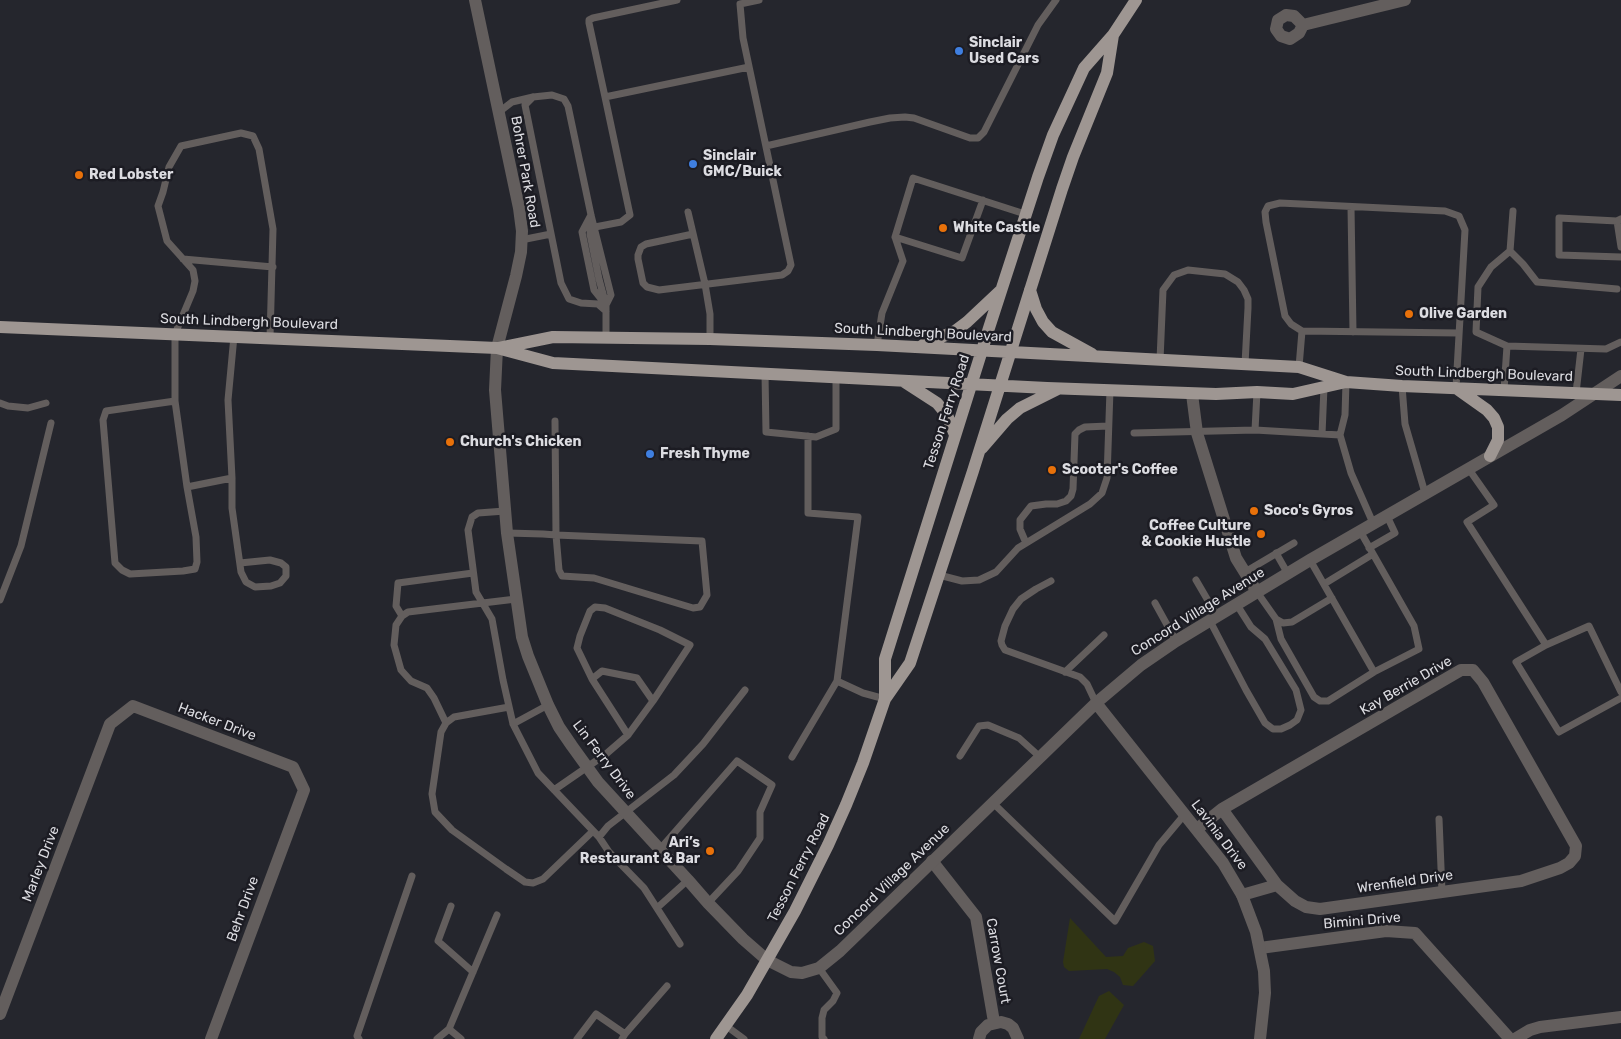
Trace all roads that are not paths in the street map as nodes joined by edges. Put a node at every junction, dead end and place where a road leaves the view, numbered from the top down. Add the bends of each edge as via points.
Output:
1 (474, 0) edge
2 (677, 0) edge
3 (759, 0) edge
4 (1056, 0) edge
5 (1136, 0) edge
6 (1405, 0) edge
7 (737, 2) edge
8 (647, 3) edge
9 (1303, 25) dead end
10 (1113, 35) junction
11 (749, 67) junction
12 (533, 97) junction
13 (605, 97) junction
14 (499, 112) junction
15 (766, 146) junction
16 (983, 200) junction
17 (1351, 207) junction
18 (1513, 210) dead end
19 (688, 212) dead end
20 (1025, 214) junction
21 (592, 215) junction
22 (1619, 220) edge
23 (595, 227) junction
24 (551, 234) junction
25 (693, 234) junction
26 (895, 237) junction
27 (522, 240) junction
28 (1621, 247) edge
29 (1510, 251) junction
30 (1621, 258) edge
31 (183, 259) junction
32 (273, 267) junction
33 (705, 284) junction
34 (1618, 289) dead end
35 (1001, 290) junction
36 (1030, 290) junction
37 (606, 308) junction
38 (0, 327) edge
39 (1302, 331) junction
40 (1353, 332) junction
41 (1459, 333) junction
42 (176, 334) junction
43 (234, 336) junction
44 (270, 338) junction
45 (606, 338) junction
46 (710, 338) junction
47 (1621, 342) edge
48 (877, 346) junction
49 (1507, 346) junction
50 (919, 347) junction
51 (497, 348) junction
52 (1582, 348) junction
53 (982, 351) junction
54 (1010, 352) junction
55 (1096, 357) junction
56 (1160, 360) junction
57 (1245, 364) junction
58 (1299, 367) junction
59 (765, 374) junction
60 (1621, 376) edge
61 (836, 377) junction
62 (901, 380) junction
63 (1346, 382) junction
64 (971, 384) junction
65 (1000, 385) junction
66 (1402, 386) junction
67 (1324, 387) junction
68 (1060, 388) junction
69 (1456, 388) junction
70 (1110, 390) junction
71 (1504, 390) junction
72 (1257, 392) junction
73 (1576, 393) junction
74 (1594, 393) junction
75 (1192, 394) junction
76 (1621, 395) edge
77 (175, 401) junction
78 (46, 402) dead end
79 (0, 403) edge
80 (555, 421) dead end
81 (51, 424) dead end
82 (1108, 426) junction
83 (1255, 430) junction
84 (1134, 433) dead end
85 (1197, 433) junction
86 (1322, 434) junction
87 (955, 435) junction
88 (808, 436) junction
89 (1340, 436) junction
90 (979, 452) junction
91 (1490, 456) junction
92 (1468, 468) junction
93 (232, 478) junction
94 (187, 487) junction
95 (1425, 493) junction
96 (505, 511) junction
97 (1387, 516) junction
98 (1373, 523) junction
99 (1360, 531) junction
100 (507, 533) junction
101 (556, 535) junction
102 (1026, 543) junction
103 (1294, 543) dead end
104 (1371, 551) junction
105 (1276, 553) junction
106 (1310, 560) junction
107 (240, 563) junction
108 (1245, 572) junction
109 (473, 573) junction
110 (1288, 574) junction
111 (939, 575) junction
112 (1196, 580) dead end
113 (1051, 581) dead end
114 (1324, 584) junction
115 (1257, 592) junction
116 (1332, 598) junction
117 (516, 599) junction
118 (0, 600) edge
119 (482, 603) junction
120 (1155, 603) dead end
121 (1237, 605) junction
122 (402, 616) junction
123 (1214, 619) junction
124 (1276, 619) junction
125 (1104, 635) dead end
126 (1176, 641) junction
127 (1546, 645) junction
128 (1064, 672) junction
129 (1374, 672) junction
130 (592, 679) junction
131 (838, 681) junction
132 (745, 690) dead end
133 (1621, 692) edge
134 (1621, 698) edge
135 (885, 699) junction
136 (653, 701) junction
137 (1096, 703) junction
138 (548, 705) junction
139 (509, 707) junction
140 (446, 722) junction
141 (110, 724) joint
142 (513, 724) junction
143 (628, 735) junction
144 (960, 756) dead end
145 (792, 757) dead end
146 (1040, 757) junction
147 (587, 767) junction
148 (304, 790) joint
149 (554, 790) junction
150 (992, 803) junction
151 (1222, 809) junction
152 (625, 812) junction
153 (1185, 814) junction
154 (1438, 819) dead end
155 (1197, 829) junction
156 (593, 831) junction
157 (599, 837) junction
158 (660, 849) junction
159 (1575, 856) joint
160 (932, 861) junction
161 (412, 876) dead end
162 (688, 880) junction
163 (1277, 885) junction
164 (1442, 892) junction
165 (1242, 895) junction
166 (708, 903) junction
167 (451, 906) dead end
168 (657, 908) junction
169 (497, 915) dead end
170 (680, 944) dead end
171 (1260, 948) junction
172 (768, 960) junction
173 (819, 968) junction
174 (473, 972) junction
175 (667, 986) dead end
176 (0, 1014) edge
177 (1621, 1018) edge
178 (994, 1022) junction
179 (726, 1025) junction
180 (449, 1029) junction
181 (623, 1037) edge
182 (357, 1038) edge
183 (211, 1039) edge
184 (437, 1039) edge
185 (461, 1039) edge
186 (577, 1039) edge
187 (716, 1039) edge
188 (744, 1039) edge
189 (824, 1039) edge
190 (979, 1039) edge
191 (1018, 1039) edge
192 (1260, 1039) edge
193 (1510, 1039) edge
194 (1515, 1039) edge

1 - 14 street, Bohrer Park Road
2 - 8 lane
3 - 7 lane
4 - 15 lane via 1038,25 978,138 914,118 890,118
5 - 10 main road, Tesson Ferry Road
6 - 9 street
7 - 11 lane
8 - 13 lane via 589,20
10 - 20 main road, Tesson Ferry Road via 1084,68 1053,135
10 - 36 main road, Tesson Ferry Road via 1107,73 1073,158
11 - 13 lane
11 - 15 lane
12 - 14 lane via 512,102
12 - 21 lane via 552,94 564,99 568,106
12 - 24 lane via 525,105
13 - 23 lane via 630,216 621,222
14 - 27 street, Bohrer Park Road via 519,208
15 - 33 lane via 790,268 782,274
16 - 20 lane
16 - 26 lane via 962,258
16 - 26 lane via 913,178
17 - 39 lane via 1280,203 1268,206 1265,212 1285,316
17 - 40 lane
17 - 41 lane via 1445,211 1459,216 1465,230
18 - 29 lane
19 - 25 lane
20 - 35 main road, Tesson Ferry Road
21 - 23 lane
21 - 37 lane via 590,234
22 - 28 lane
22 - 30 lane via 1559,218 1559,255
23 - 37 lane via 612,295
24 - 27 lane
24 - 37 lane via 561,283 569,299
25 - 33 lane
25 - 33 lane via 641,247 638,255 643,283 655,290
26 - 48 lane via 903,261 882,313
27 - 51 street, Bohrer Park Road
29 - 34 lane via 1537,282
29 - 49 lane via 1491,267 1478,288 1476,332
31 - 32 lane
31 - 32 lane via 166,241 158,206 168,167 182,146 241,133 253,136 259,149 273,229
31 - 42 lane via 193,270 195,281
32 - 44 lane
33 - 46 lane
35 - 50 main road via 968,322
35 - 53 main road, Tesson Ferry Road
36 - 54 main road, Tesson Ferry Road
36 - 55 main road via 1042,322 1064,340
37 - 45 lane
38 - 42 main road, South Lindbergh Boulevard
39 - 40 lane
39 - 58 lane
40 - 41 lane
41 - 69 lane
42 - 43 main road, South Lindbergh Boulevard
42 - 77 lane
43 - 44 main road, South Lindbergh Boulevard
43 - 93 lane via 228,400
44 - 51 main road, South Lindbergh Boulevard
45 - 46 main road, South Lindbergh Boulevard
45 - 51 main road, South Lindbergh Boulevard via 553,336
46 - 48 main road, South Lindbergh Boulevard
47 - 52 lane via 1606,349
48 - 50 main road, South Lindbergh Boulevard
49 - 52 lane
49 - 71 lane
50 - 53 main road, South Lindbergh Boulevard
51 - 59 main road, South Lindbergh Boulevard via 553,363
51 - 96 street, Lin Ferry Drive via 495,390
52 - 73 lane
53 - 54 main road, South Lindbergh Boulevard
53 - 64 main road, Tesson Ferry Road
54 - 55 main road, South Lindbergh Boulevard
54 - 65 main road, Tesson Ferry Road
55 - 56 main road, South Lindbergh Boulevard
56 - 57 main road, South Lindbergh Boulevard
56 - 57 lane via 1163,290 1174,275 1188,270 1225,274 1244,290 1248,299
57 - 58 main road, South Lindbergh Boulevard
58 - 63 main road, South Lindbergh Boulevard
59 - 61 main road, South Lindbergh Boulevard
59 - 88 lane via 766,432
60 - 74 street, Concord Village Avenue
61 - 62 main road, South Lindbergh Boulevard
61 - 88 lane via 836,429 816,437
62 - 64 main road, South Lindbergh Boulevard
62 - 87 main road via 937,402 947,415
63 - 66 main road, South Lindbergh Boulevard
63 - 67 main road, South Lindbergh Boulevard
63 - 89 lane via 1345,415
64 - 65 main road, South Lindbergh Boulevard
64 - 87 main road, Tesson Ferry Road
65 - 68 main road, South Lindbergh Boulevard
65 - 90 main road, Tesson Ferry Road
66 - 69 main road, South Lindbergh Boulevard
66 - 95 lane via 1405,424
67 - 72 main road, South Lindbergh Boulevard via 1293,394
67 - 86 lane
68 - 70 main road, South Lindbergh Boulevard
68 - 90 main road via 1020,408
69 - 71 main road, South Lindbergh Boulevard
69 - 91 main road via 1494,418 1498,440
70 - 75 main road, South Lindbergh Boulevard
70 - 82 lane
71 - 73 main road, South Lindbergh Boulevard
72 - 75 main road, South Lindbergh Boulevard
72 - 83 lane
73 - 74 main road, South Lindbergh Boulevard
74 - 76 main road, South Lindbergh Boulevard
74 - 91 street, Concord Village Avenue
75 - 85 street
77 - 94 lane
77 - 94 lane via 106,411 103,420 115,564 122,570 130,574 195,569 196,537
78 - 79 lane via 28,408
80 - 101 lane
81 - 118 lane via 22,546
82 - 102 lane via 1107,478 1102,493 1090,504
82 - 102 lane via 1085,427 1075,434 1071,496 1057,504 1031,506 1024,512 1020,529
83 - 85 lane
83 - 86 lane
84 - 85 lane
85 - 108 street via 1236,558
86 - 89 lane
87 - 135 main road, Tesson Ferry Road via 885,659
88 - 131 lane via 808,513 858,517
89 - 98 lane via 1351,473
90 - 111 main road, Tesson Ferry Road
91 - 92 street, Concord Village Avenue
92 - 95 street, Concord Village Avenue
92 - 127 lane via 1494,505 1467,522
93 - 94 lane
93 - 107 lane via 232,508
95 - 97 street, Concord Village Avenue
96 - 100 street, Lin Ferry Drive
96 - 109 lane via 478,513 472,518 468,530
97 - 98 street, Concord Village Avenue
97 - 104 lane via 1395,533
98 - 99 street, Concord Village Avenue
99 - 104 lane
99 - 106 street, Concord Village Avenue
100 - 101 lane
100 - 117 street, Lin Ferry Drive
101 - 101 lane via 702,541 707,596 700,607 693,608 594,578 562,576
102 - 111 lane via 996,572 979,580 962,581
103 - 105 lane
104 - 114 lane
104 - 129 lane via 1414,626 1419,649
105 - 108 lane
105 - 110 lane
106 - 110 street, Concord Village Avenue
106 - 114 lane
107 - 107 lane via 246,582 255,587 280,583 286,576 286,567 281,563 270,560
108 - 115 street
109 - 119 lane via 476,592
109 - 122 lane via 398,583 396,606
110 - 115 street, Concord Village Avenue
111 - 135 main road, Tesson Ferry Road via 910,663
112 - 123 lane
113 - 128 lane via 1021,599 1013,609 1001,641 1005,650
114 - 116 lane
115 - 121 street, Concord Village Avenue
115 - 124 lane
116 - 124 lane via 1292,622 1283,623
116 - 129 lane
117 - 119 lane
117 - 138 street, Lin Ferry Drive via 522,637
119 - 122 lane via 408,612
119 - 139 lane via 492,619
120 - 126 lane
121 - 123 street, Concord Village Avenue
121 - 123 lane via 1251,627 1265,640 1296,690 1300,710 1297,720 1290,725 1273,729 1265,723 1246,690
122 - 140 lane via 396,625 394,645 401,670 411,681 427,688
123 - 126 street, Concord Village Avenue
124 - 129 lane via 1281,639 1314,698 1328,701
125 - 128 lane
126 - 137 street, Concord Village Avenue
127 - 133 lane via 1589,626
127 - 134 lane via 1516,662 1559,732
128 - 137 lane via 1080,677
130 - 136 lane via 602,671 637,678
130 - 136 lane via 577,648 590,611 595,607 605,608 690,645
130 - 143 lane
131 - 135 lane
131 - 145 lane
132 - 152 lane via 674,775
135 - 172 main road, Tesson Ferry Road via 832,837
136 - 143 lane
137 - 146 street, Concord Village Avenue
137 - 153 street, Lavinia Drive
138 - 142 lane
138 - 147 street, Lin Ferry Drive
139 - 140 lane via 454,717
139 - 142 lane
140 - 156 lane via 441,732 432,794 435,812 460,836 525,882 533,883 543,879
141 - 148 street, Hacker Drive via 133,706 293,767
141 - 176 street, Marley Drive
142 - 149 lane via 538,773
143 - 147 lane
144 - 146 lane via 979,726 988,725 1019,738
146 - 150 street, Concord Village Avenue
147 - 149 lane
147 - 152 street, Lin Ferry Drive
148 - 183 street, Behr Drive
149 - 156 lane
150 - 153 lane via 1115,921 1158,845
150 - 160 street, Concord Village Avenue
151 - 155 street, Kay Berrie Drive
151 - 159 street, Kay Berrie Drive via 1461,670 1473,670 1483,682 1571,836 1576,846
151 - 163 street, Wrenfield Drive
152 - 157 lane
152 - 158 street, Lin Ferry Drive
153 - 155 street, Lavinia Drive
154 - 164 lane
155 - 165 street, Lavinia Drive
156 - 157 lane
157 - 168 lane via 644,888
158 - 162 street, Lin Ferry Drive
158 - 166 lane via 737,761 772,785 760,812 760,838 738,871
159 - 164 street, Wrenfield Drive via 1560,868 1521,881
160 - 173 street, Concord Village Avenue
160 - 178 street, Carrow Court via 976,917
161 - 182 lane
162 - 166 street, Lin Ferry Drive
162 - 168 lane
163 - 164 street, Wrenfield Drive via 1306,907 1320,908
163 - 165 street
165 - 171 street, Lavinia Drive
166 - 172 street, Lin Ferry Drive
167 - 174 lane via 438,941
168 - 170 lane
169 - 174 lane
171 - 192 street, Lavinia Drive via 1265,994
171 - 193 street, Bimini Drive via 1386,931 1415,932
172 - 173 street, Concord Village Avenue via 791,972 802,973
172 - 179 main road, Tesson Ferry Road
173 - 189 lane via 837,993 824,1010
174 - 180 lane
175 - 181 lane
177 - 194 street via 1540,1027
178 - 190 street, Carrow Court via 983,1029
178 - 191 street, Carrow Court via 1008,1024
179 - 187 main road, Tesson Ferry Road
179 - 188 lane
180 - 184 lane
180 - 185 lane
181 - 186 lane via 596,1014

